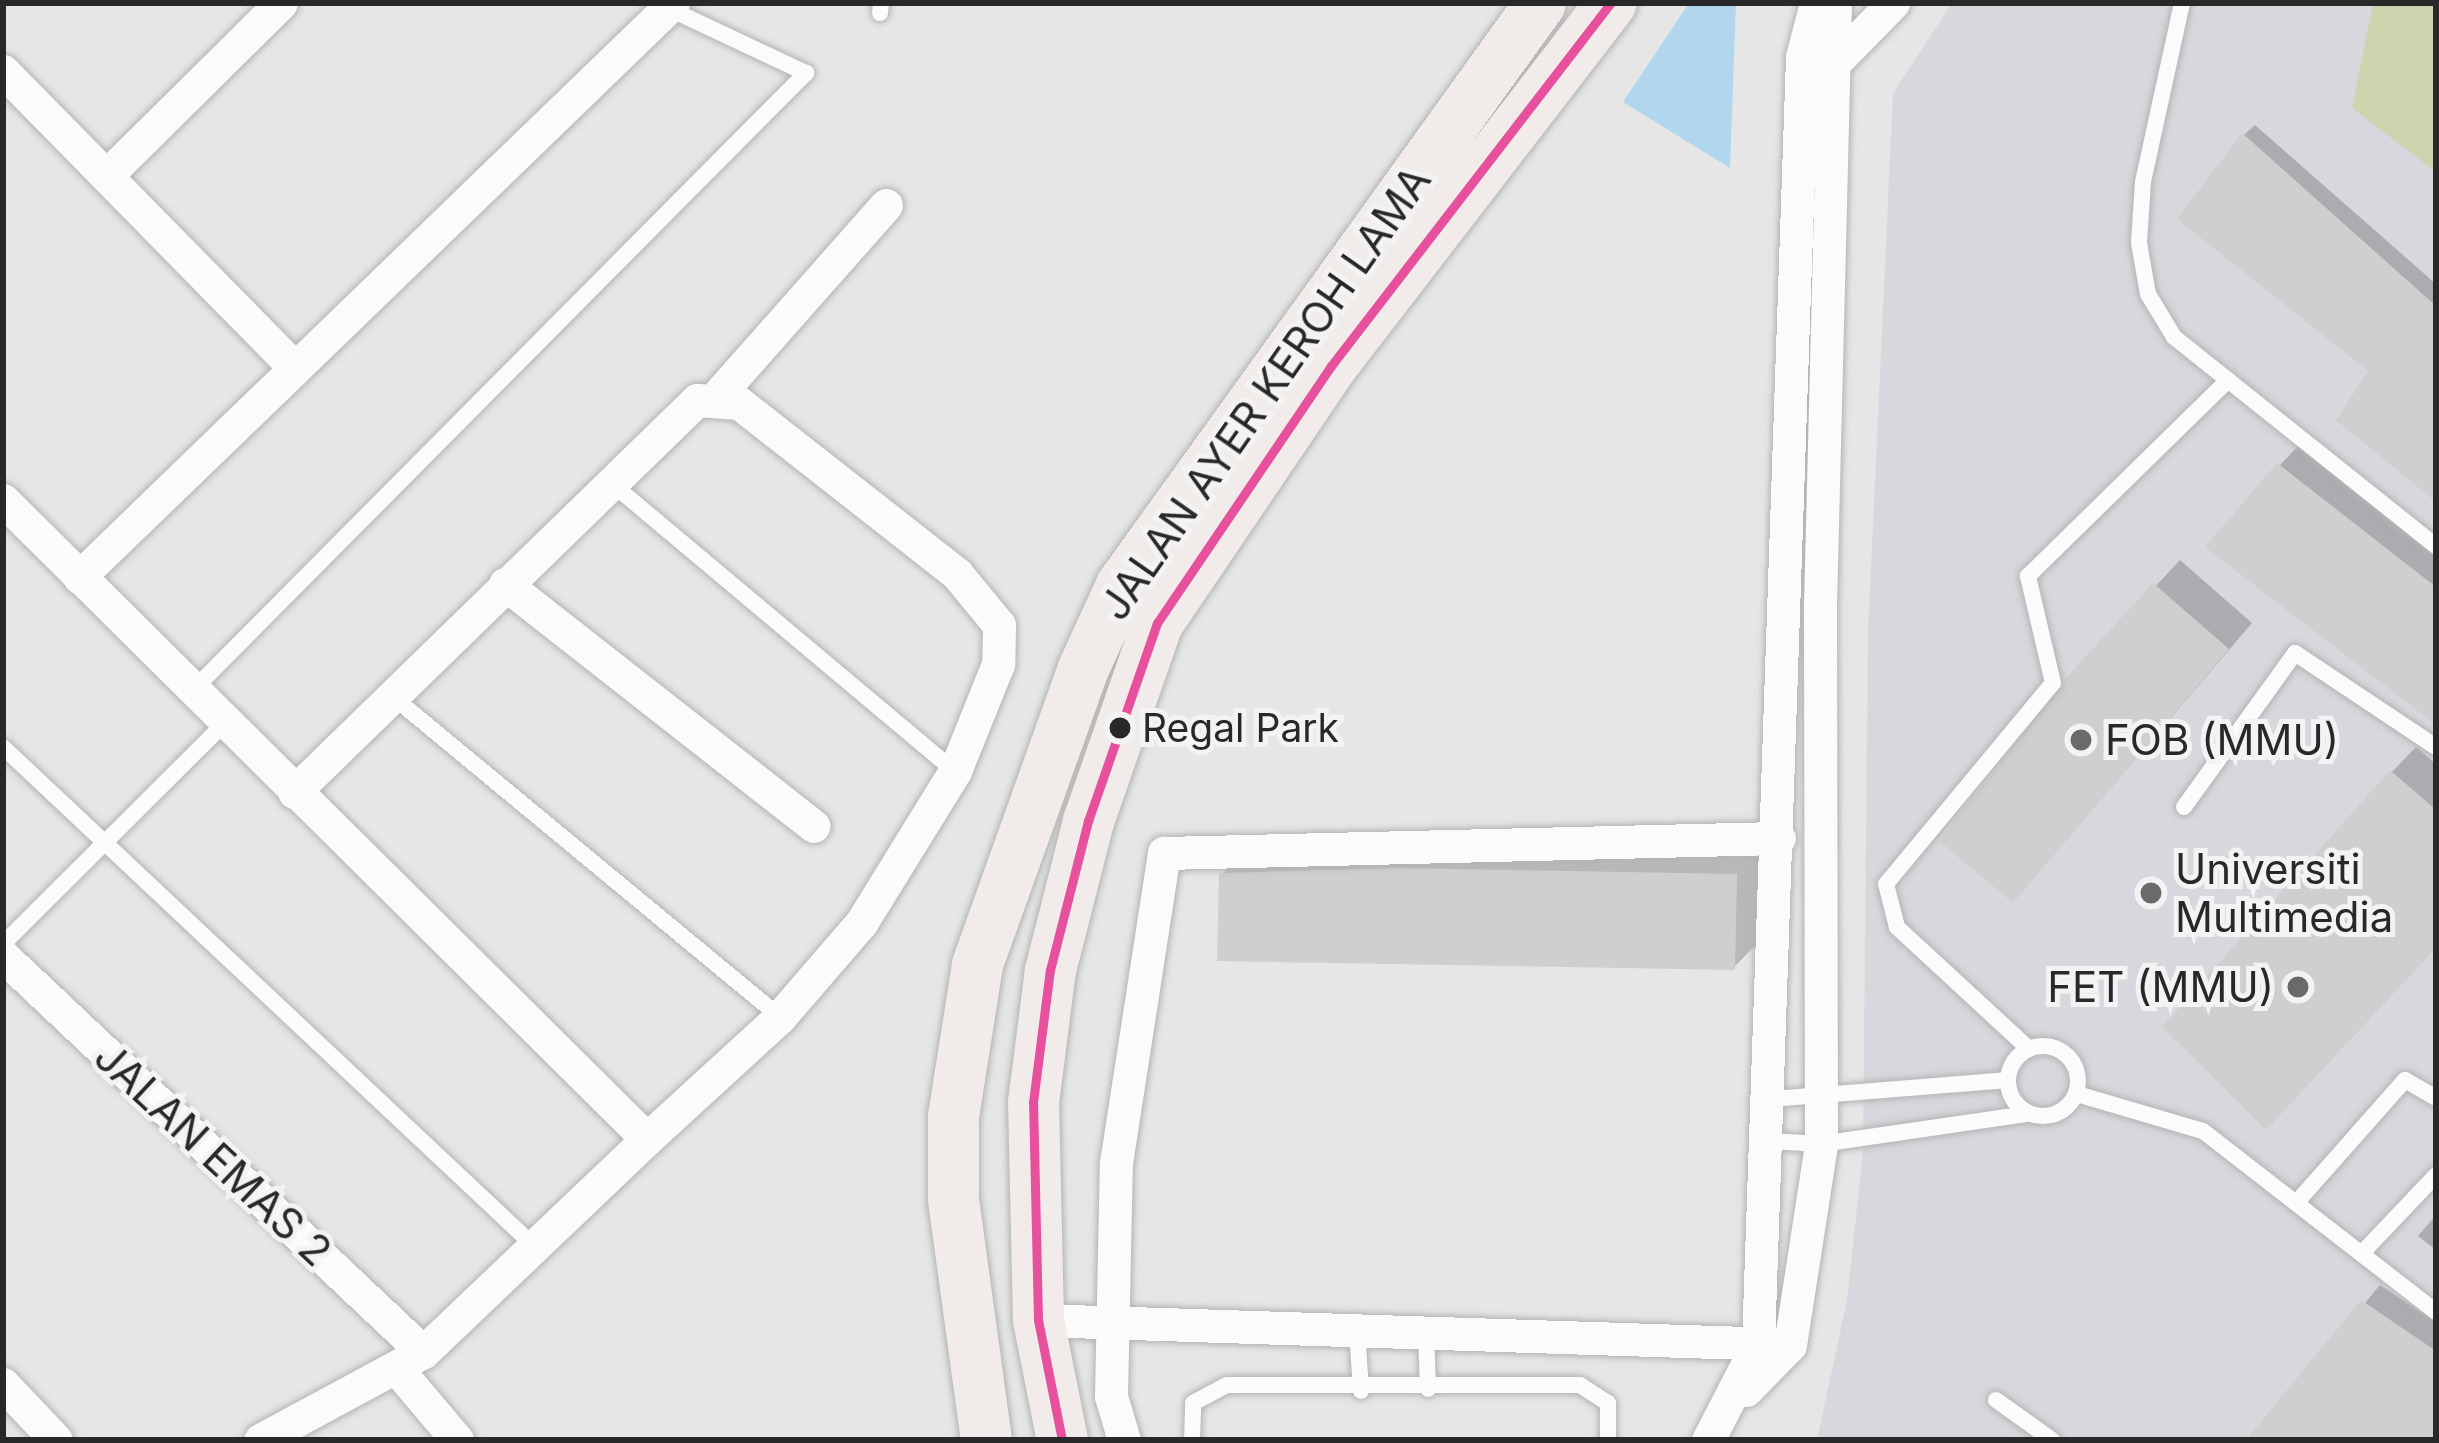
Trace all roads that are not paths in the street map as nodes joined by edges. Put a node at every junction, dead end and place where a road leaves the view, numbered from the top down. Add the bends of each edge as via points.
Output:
1 (281, 3) edge
2 (1540, 3) edge
3 (1611, 3) edge
4 (1816, 3) edge
5 (1835, 3) edge
6 (1893, 3) edge
7 (2182, 3) edge
8 (670, 6) edge
9 (1840, 57) junction
10 (3, 71) edge
11 (106, 176) junction
12 (886, 205) dead end
13 (292, 365) junction
14 (2228, 380) junction
15 (717, 396) junction
16 (610, 481) junction
17 (3, 500) edge
18 (2436, 546) edge
19 (80, 577) junction
20 (505, 584) junction
21 (192, 691) junction
22 (391, 696) junction
23 (224, 724) junction
24 (2436, 746) edge
25 (3, 748) edge
26 (955, 771) junction
27 (294, 792) junction
28 (2184, 807) dead end
29 (814, 826) dead end
30 (1779, 838) junction
31 (103, 844) junction
32 (3, 944) edge
33 (3, 956) edge
34 (780, 1017) junction
35 (2029, 1048) junction
36 (2007, 1080) junction
37 (2077, 1094) junction
38 (2436, 1098) edge
39 (1772, 1099) junction
40 (1823, 1099) junction
41 (2026, 1114) junction
42 (647, 1139) junction
43 (1770, 1142) junction
44 (1821, 1144) junction
45 (2436, 1175) edge
46 (2297, 1202) junction
47 (534, 1246) junction
48 (2362, 1253) junction
49 (2436, 1312) edge
50 (1037, 1320) junction
51 (1110, 1322) junction
52 (1357, 1330) junction
53 (1426, 1333) junction
54 (1774, 1344) junction
55 (411, 1361) junction
56 (3, 1384) edge
57 (1428, 1389) junction
58 (1360, 1391) junction
59 (1996, 1400) dead end
60 (981, 1423) edge
61 (56, 1440) edge
62 (260, 1440) edge
63 (457, 1440) edge
64 (1062, 1440) edge
65 (1124, 1440) edge
66 (1192, 1440) edge
67 (1607, 1440) edge
68 (1708, 1440) edge
69 (2052, 1440) edge

1 - 11 street
2 - 60 main road, JALAN AYER KEROH LAMA via 1121,585 1083,668 977,964 953,1116 953,1198
3 - 50 main road, JALAN AYER KEROH LAMA via 1331,366 1157,622 1088,821 1050,970 1033,1102
4 - 30 street via 1802,57 1779,606
5 - 9 street
6 - 9 street
7 - 14 lane via 2143,182 2139,243 2148,294 2174,338
8 - 13 street
8 - 21 lane via 806,73
9 - 40 street via 1820,604
10 - 11 street
11 - 13 street
12 - 15 street
13 - 19 street
14 - 18 lane
14 - 35 lane via 2028,576 2053,683 1886,884 1897,927
15 - 16 street via 697,400
15 - 26 street via 739,403 957,574 999,625 998,664
16 - 20 street
16 - 26 lane
17 - 19 street
19 - 21 street
20 - 22 street
20 - 29 street
21 - 23 street
22 - 27 street
22 - 34 lane
23 - 27 street
23 - 31 lane
24 - 28 lane via 2295,652
25 - 31 lane
26 - 34 street via 861,923
27 - 42 street
30 - 39 street
30 - 51 street via 1164,853 1115,1163
31 - 32 lane
31 - 47 lane
33 - 55 street, JALAN EMAS 2
34 - 42 street
35 - 36 lane
35 - 37 lane via 2045,1045 2074,1062
36 - 40 lane
36 - 41 lane
37 - 41 lane via 2066,1110
37 - 46 lane via 2203,1131
38 - 46 lane via 2405,1080
39 - 40 lane
39 - 43 street
40 - 44 street
41 - 44 lane
42 - 47 street
43 - 44 lane
43 - 54 street
44 - 54 street
45 - 48 lane
46 - 48 lane
47 - 55 street
48 - 49 lane
50 - 51 street
50 - 60 main road via 1013,1334 990,1364
50 - 64 main road, JALAN AYER KEROH LAMA
51 - 52 street
51 - 65 street via 1111,1396
52 - 53 street
52 - 58 lane
53 - 54 street
53 - 57 lane
54 - 68 street
55 - 62 street
55 - 63 street, JALAN EMAS 2
56 - 61 street
57 - 58 lane
57 - 67 lane via 1580,1385 1608,1403
58 - 66 lane via 1227,1385 1193,1403
59 - 69 lane

